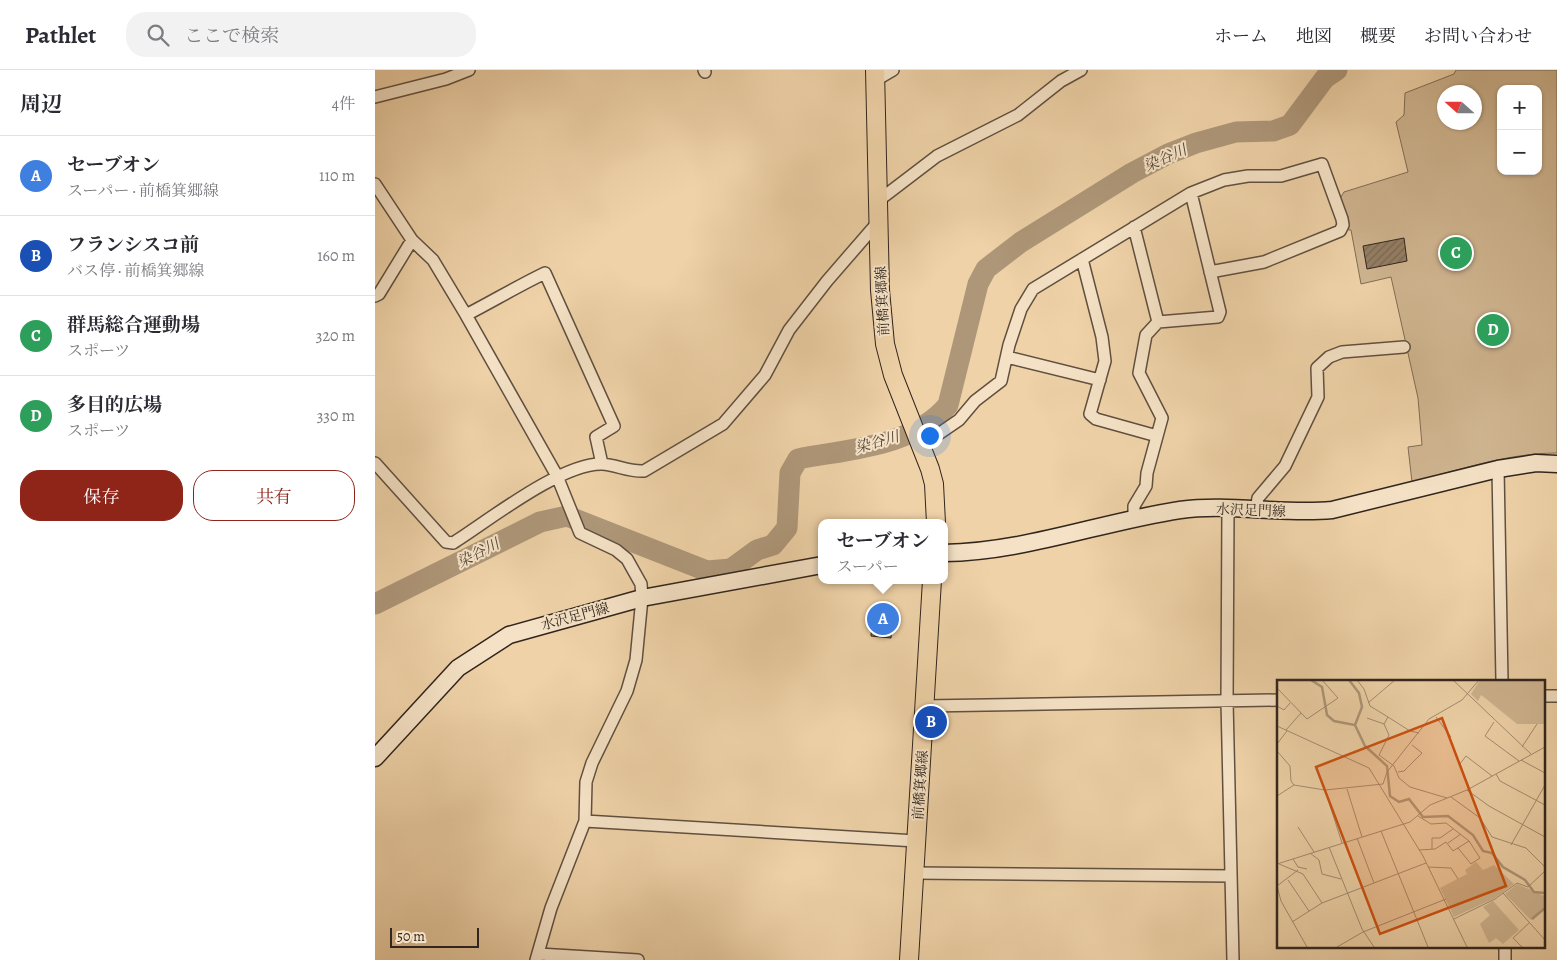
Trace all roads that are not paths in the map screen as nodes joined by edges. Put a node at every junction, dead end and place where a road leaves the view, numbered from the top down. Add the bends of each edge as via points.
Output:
1 (469, 70) edge
2 (893, 70) edge
3 (1081, 70) edge
4 (875, 75) edge
5 (375, 97) edge
6 (375, 184) edge
7 (1191, 193) junction
8 (878, 200) junction
9 (879, 221) junction
10 (1134, 227) junction
11 (412, 240) junction
12 (1082, 259) junction
13 (1210, 272) junction
14 (375, 296) edge
15 (466, 315) junction
16 (1159, 322) junction
17 (1404, 347) dead end
18 (1007, 357) junction
19 (1100, 380) junction
20 (1157, 436) junction
21 (920, 443) junction
22 (375, 463) edge
23 (602, 464) junction
24 (1557, 464) edge
25 (1498, 469) junction
26 (557, 476) junction
27 (1228, 509) junction
28 (1256, 510) junction
29 (936, 519) edge
30 (1134, 520) junction
31 (948, 553) edge
32 (818, 567) edge
33 (932, 584) edge
34 (642, 598) junction
35 (1502, 680) edge
36 (1277, 700) edge
37 (1227, 701) junction
38 (925, 706) junction
39 (375, 758) edge
40 (585, 821) junction
41 (916, 841) junction
42 (914, 873) junction
43 (1231, 876) junction
44 (538, 957) edge
45 (638, 960) edge
46 (909, 960) edge
47 (1233, 960) edge

1 - 5 street
2 - 4 street
3 - 8 street via 1061,81 1011,120 937,156
4 - 8 main road, 前橋箕郷線
6 - 11 street
7 - 10 street
7 - 13 street
7 - 13 street via 1224,180 1281,176 1322,164 1343,225 1340,231 1265,262
8 - 9 main road, 前橋箕郷線
9 - 21 main road, 前橋箕郷線 via 881,318 885,344 893,375
9 - 23 street via 789,330 765,375 723,424 644,471 633,472
10 - 12 street
10 - 16 street
11 - 14 street
11 - 15 street via 433,260
12 - 18 street via 1033,290 1021,309
12 - 19 street via 1102,337 1105,361
13 - 16 street via 1220,312 1218,317
15 - 23 street via 511,288 545,273 614,426 596,437
15 - 26 street
16 - 20 street via 1146,335 1139,373 1162,418
17 - 28 street via 1343,352 1329,357 1317,368 1318,397 1285,466 1258,498
18 - 19 street
18 - 21 street via 1001,382 975,401 959,420
19 - 20 street via 1090,414 1096,420
20 - 30 street via 1146,486 1134,506
21 - 29 main road, 前橋箕郷線 via 934,484
22 - 26 street via 446,542 453,543
23 - 26 street
24 - 25 main road, 水沢足門線 via 1536,463
25 - 28 main road, 水沢足門線 via 1332,510
25 - 35 street
26 - 34 street via 580,533 616,550 627,559 641,584
27 - 28 main road, 水沢足門線
27 - 30 main road, 水沢足門線 via 1181,510
27 - 37 street
30 - 31 main road, 水沢足門線 via 1019,544
32 - 34 main road, 水沢足門線
33 - 38 main road, 前橋箕郷線
34 - 39 main road, 水沢足門線 via 509,636 457,668
34 - 40 street via 636,660 627,690 592,763 586,782
36 - 37 street
37 - 38 street
37 - 43 street
38 - 41 main road, 前橋箕郷線
40 - 41 street
40 - 44 street via 551,908
41 - 42 main road, 前橋箕郷線
42 - 43 street
42 - 46 main road, 前橋箕郷線
43 - 47 street
44 - 45 street

